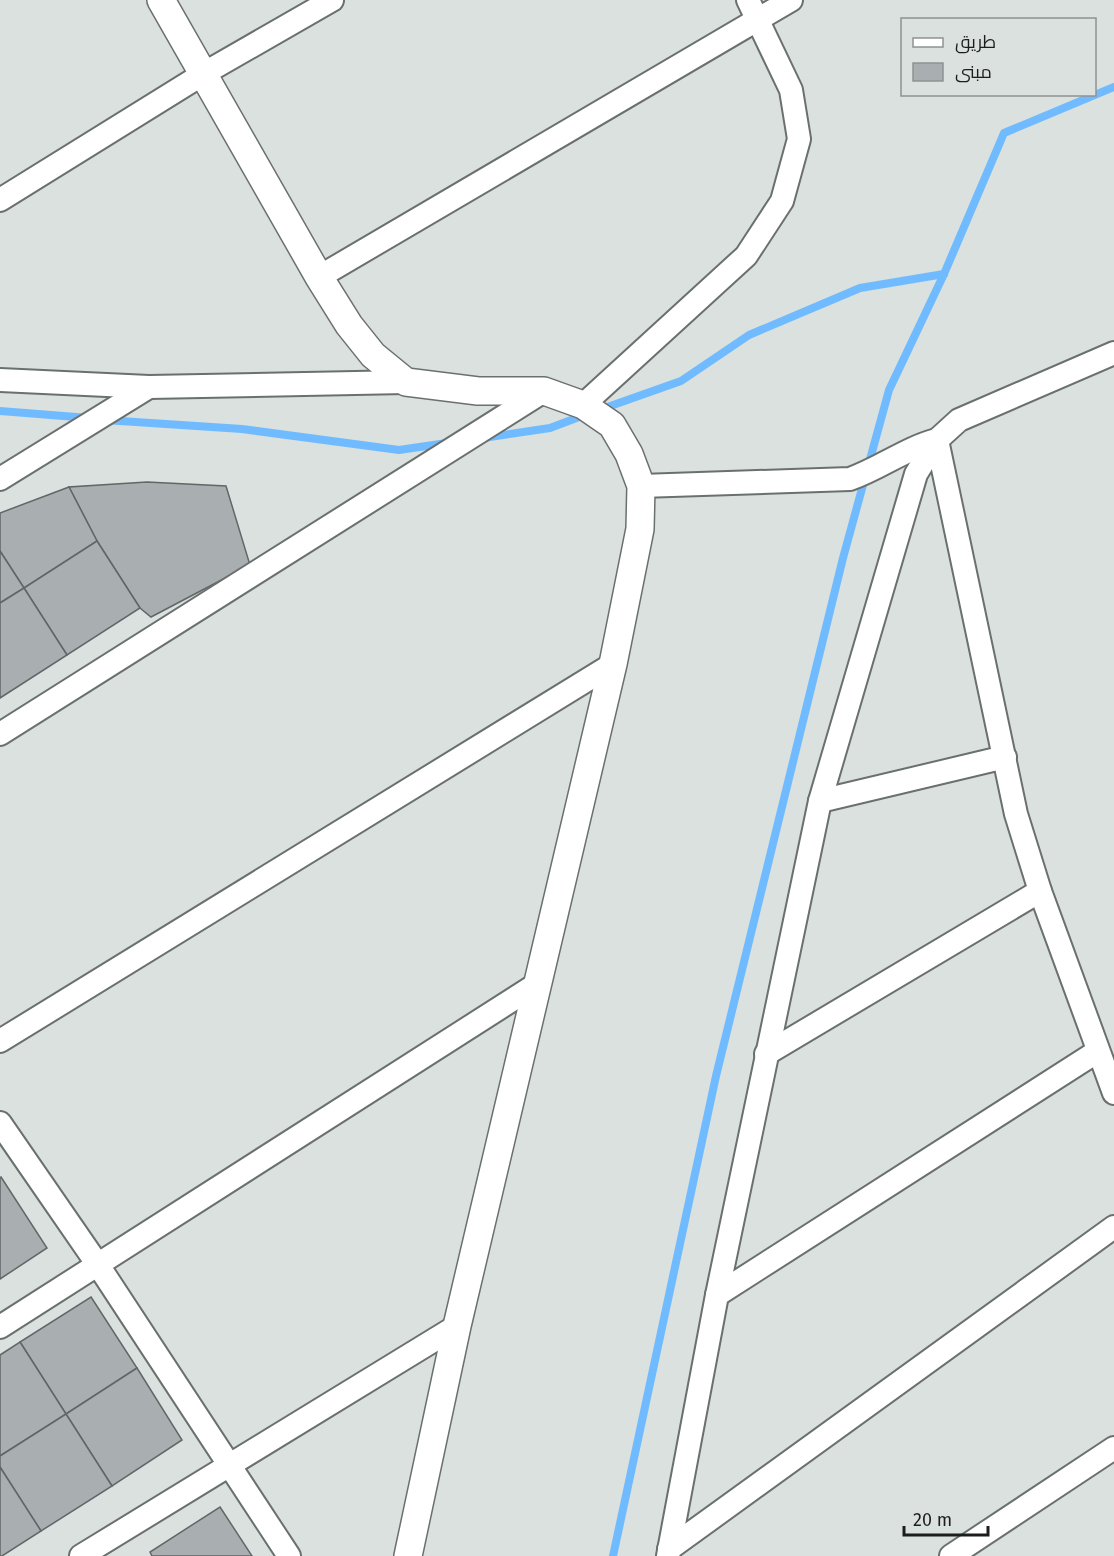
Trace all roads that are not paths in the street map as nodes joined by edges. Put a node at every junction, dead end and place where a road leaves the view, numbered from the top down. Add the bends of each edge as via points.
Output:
1 (161, 0) edge
2 (332, 0) edge
3 (791, 0) edge
4 (754, 10) edge
5 (203, 74) junction
6 (0, 200) edge
7 (320, 277) junction
8 (1114, 353) edge
9 (0, 381) edge
10 (406, 382) junction
11 (149, 387) junction
12 (544, 391) junction
13 (583, 405) junction
14 (937, 440) junction
15 (0, 479) edge
16 (641, 486) junction
17 (613, 664) junction
18 (0, 734) edge
19 (1005, 757) junction
20 (820, 801) junction
21 (1040, 891) junction
22 (537, 984) junction
23 (0, 1041) edge
24 (1098, 1051) junction
25 (766, 1054) junction
26 (1114, 1093) edge
27 (0, 1123) edge
28 (1114, 1227) edge
29 (98, 1265) junction
30 (717, 1295) junction
31 (457, 1326) junction
32 (0, 1327) edge
33 (1114, 1448) edge
34 (229, 1465) junction
35 (669, 1552) edge
36 (81, 1556) edge
37 (289, 1556) edge
38 (408, 1556) edge
39 (951, 1556) edge

1 - 5 street
2 - 5 street
3 - 4 street
4 - 7 street
4 - 13 street via 791,90 799,139 782,201 746,256
5 - 6 street
5 - 7 street
7 - 10 street via 373,355
8 - 14 street via 959,420
9 - 11 street
10 - 11 street
10 - 12 street via 478,391
11 - 15 street
12 - 13 street
12 - 18 street
13 - 16 street via 612,425
14 - 16 street via 918,445 876,470 850,479
14 - 19 street
14 - 20 street via 916,474
16 - 17 street via 640,529
17 - 22 street
17 - 23 street
19 - 20 street
19 - 21 street via 1016,813
20 - 25 street
21 - 24 street
21 - 25 street
22 - 29 street
22 - 31 street
24 - 26 street
24 - 30 street
25 - 30 street
27 - 29 street
28 - 35 street
29 - 32 street
29 - 34 street
30 - 35 street
31 - 34 street
31 - 38 street
33 - 39 street
34 - 36 street
34 - 37 street

